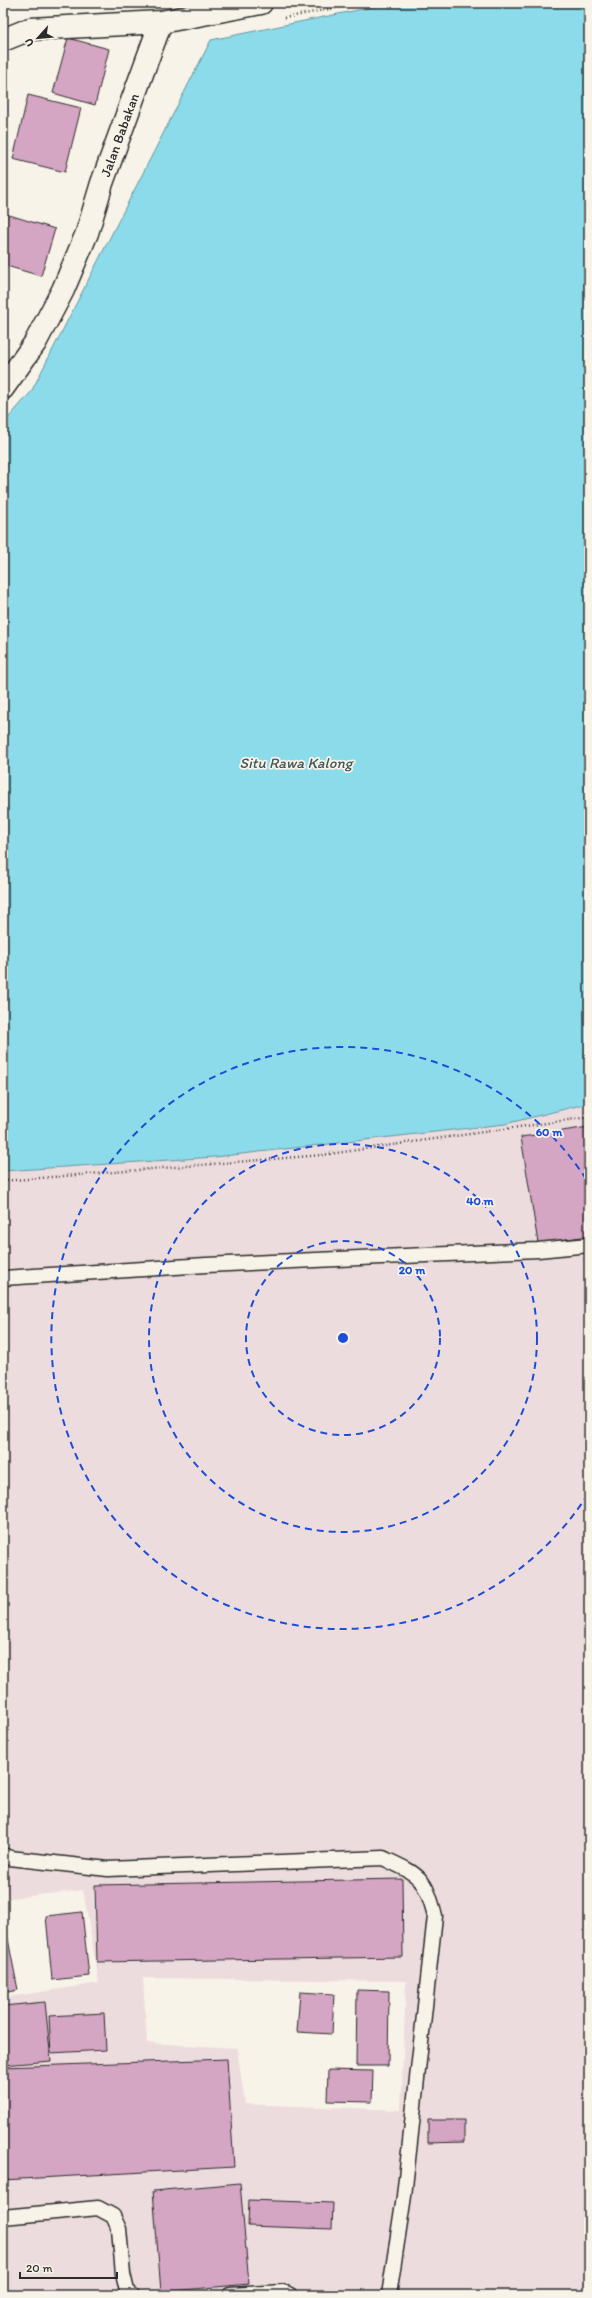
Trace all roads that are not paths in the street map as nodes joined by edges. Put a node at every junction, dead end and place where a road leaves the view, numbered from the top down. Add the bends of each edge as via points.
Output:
1 (261, 3) edge
2 (161, 22) junction
3 (3, 40) edge
4 (3, 388) edge
5 (589, 1245) edge
6 (3, 1278) edge
7 (3, 1855) edge
8 (3, 2217) edge
9 (132, 2295) edge
10 (230, 2295) edge
11 (291, 2295) edge
12 (389, 2295) edge

1 - 2 street
2 - 3 street via 30,29
2 - 4 street, Jalan Babakan via 102,183 87,233 63,290 34,343
5 - 6 lane via 538,1250 206,1265
7 - 12 lane via 10,1858 108,1869 383,1858 412,1871 429,1889 436,1916 404,2196
8 - 9 lane via 98,2208 112,2216 119,2229 127,2291
10 - 11 lane via 283,2292

